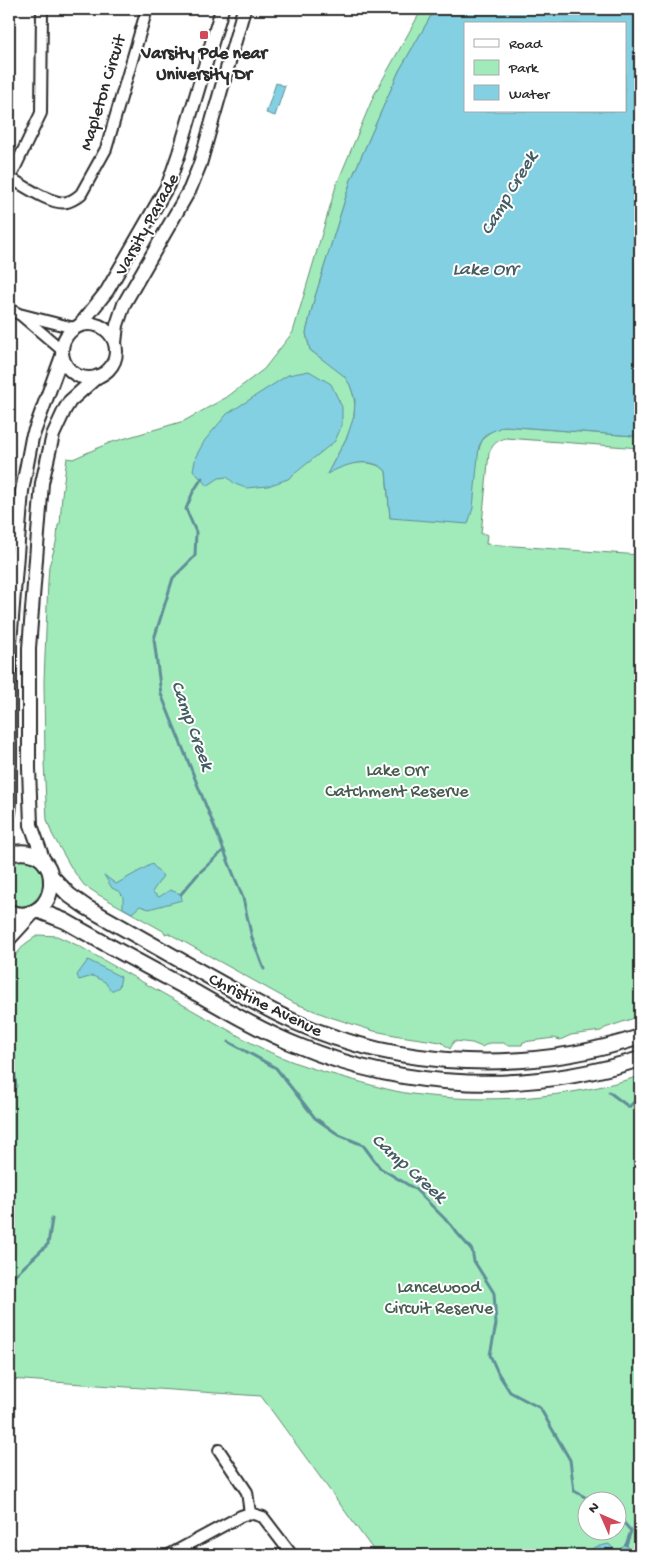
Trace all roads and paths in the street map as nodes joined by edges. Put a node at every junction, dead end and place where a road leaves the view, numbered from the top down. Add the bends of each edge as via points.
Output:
1 (42, 9) edge
2 (146, 9) edge
3 (222, 9) edge
4 (244, 9) edge
5 (9, 179) edge
6 (9, 309) edge
7 (19, 314) junction
8 (77, 327) junction
9 (115, 343) junction
10 (62, 353) junction
11 (98, 376) junction
12 (13, 544) edge
13 (11, 595) edge
14 (9, 813) edge
15 (9, 854) edge
16 (45, 864) junction
17 (52, 877) junction
18 (9, 912) edge
19 (35, 912) junction
20 (9, 938) edge
21 (640, 1037) edge
22 (640, 1059) edge
23 (220, 1450) dead end
24 (250, 1513) junction
25 (169, 1555) edge
26 (292, 1555) edge

1 - 5 street, Mapleton Circuit via 41,113
2 - 5 street, Mapleton Circuit via 106,149 81,194 74,200 59,202
3 - 8 street, Varsity Parade via 168,185 107,291
4 - 9 street, Varsity Parade via 200,164 190,189 124,304
6 - 7 street
7 - 8 street
7 - 10 street
8 - 9 street via 101,326
8 - 10 street via 65,337
9 - 11 street via 111,366
10 - 11 street via 69,370 75,374
10 - 12 street via 27,456
11 - 16 street via 65,409 53,435 42,483 29,648 29,768 31,825
12 - 13 street
13 - 14 street
15 - 16 main road via 29,853
16 - 17 main road, Christine Avenue
17 - 19 main road via 50,896
17 - 21 main road, Christine Avenue via 86,908 265,1007 320,1032 364,1046 408,1056 485,1061 569,1054
18 - 19 main road, Christine Avenue via 23,915
19 - 20 main road
19 - 22 main road, Christine Avenue via 65,921 265,1031 334,1059 383,1072 471,1084 523,1082 597,1071
23 - 24 street via 247,1492
24 - 25 street
24 - 26 street via 263,1516

